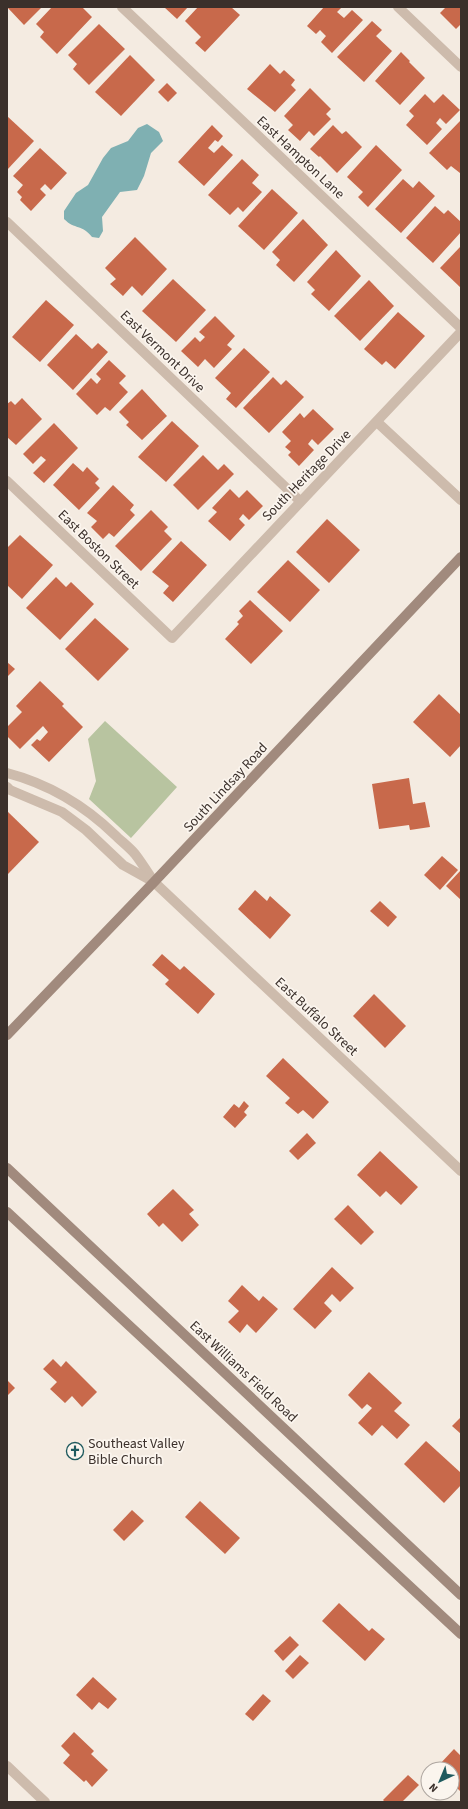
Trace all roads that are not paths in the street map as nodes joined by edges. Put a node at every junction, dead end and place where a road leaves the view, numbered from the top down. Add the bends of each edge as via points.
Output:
1 (122, 7) edge
2 (398, 7) edge
3 (461, 67) edge
4 (7, 222) edge
5 (461, 328) edge
6 (461, 332) edge
7 (377, 422) junction
8 (7, 481) edge
9 (461, 500) edge
10 (300, 501) junction
11 (461, 557) edge
12 (172, 638) joint
13 (7, 773) edge
14 (7, 787) edge
15 (154, 882) junction
16 (7, 1035) edge
17 (7, 1168) edge
18 (461, 1171) edge
19 (7, 1212) edge
20 (461, 1595) edge
21 (461, 1634) edge
22 (7, 1766) edge
23 (45, 1802) edge

1 - 5 street, East Hampton Lane
2 - 3 street
4 - 10 street, East Vermont Drive
6 - 7 street, South Heritage Drive
7 - 9 street
7 - 10 street, South Heritage Drive
8 - 12 street, East Boston Street
10 - 12 street, South Heritage Drive
11 - 15 main road, South Lindsay Road
13 - 15 street, East Buffalo Street via 49,788 85,808 134,854
14 - 15 street, East Buffalo Street via 62,812 86,830 123,865
15 - 16 main road, South Lindsay Road
15 - 18 street, East Buffalo Street
17 - 20 main road, East Williams Field Road
19 - 21 main road
22 - 23 street

